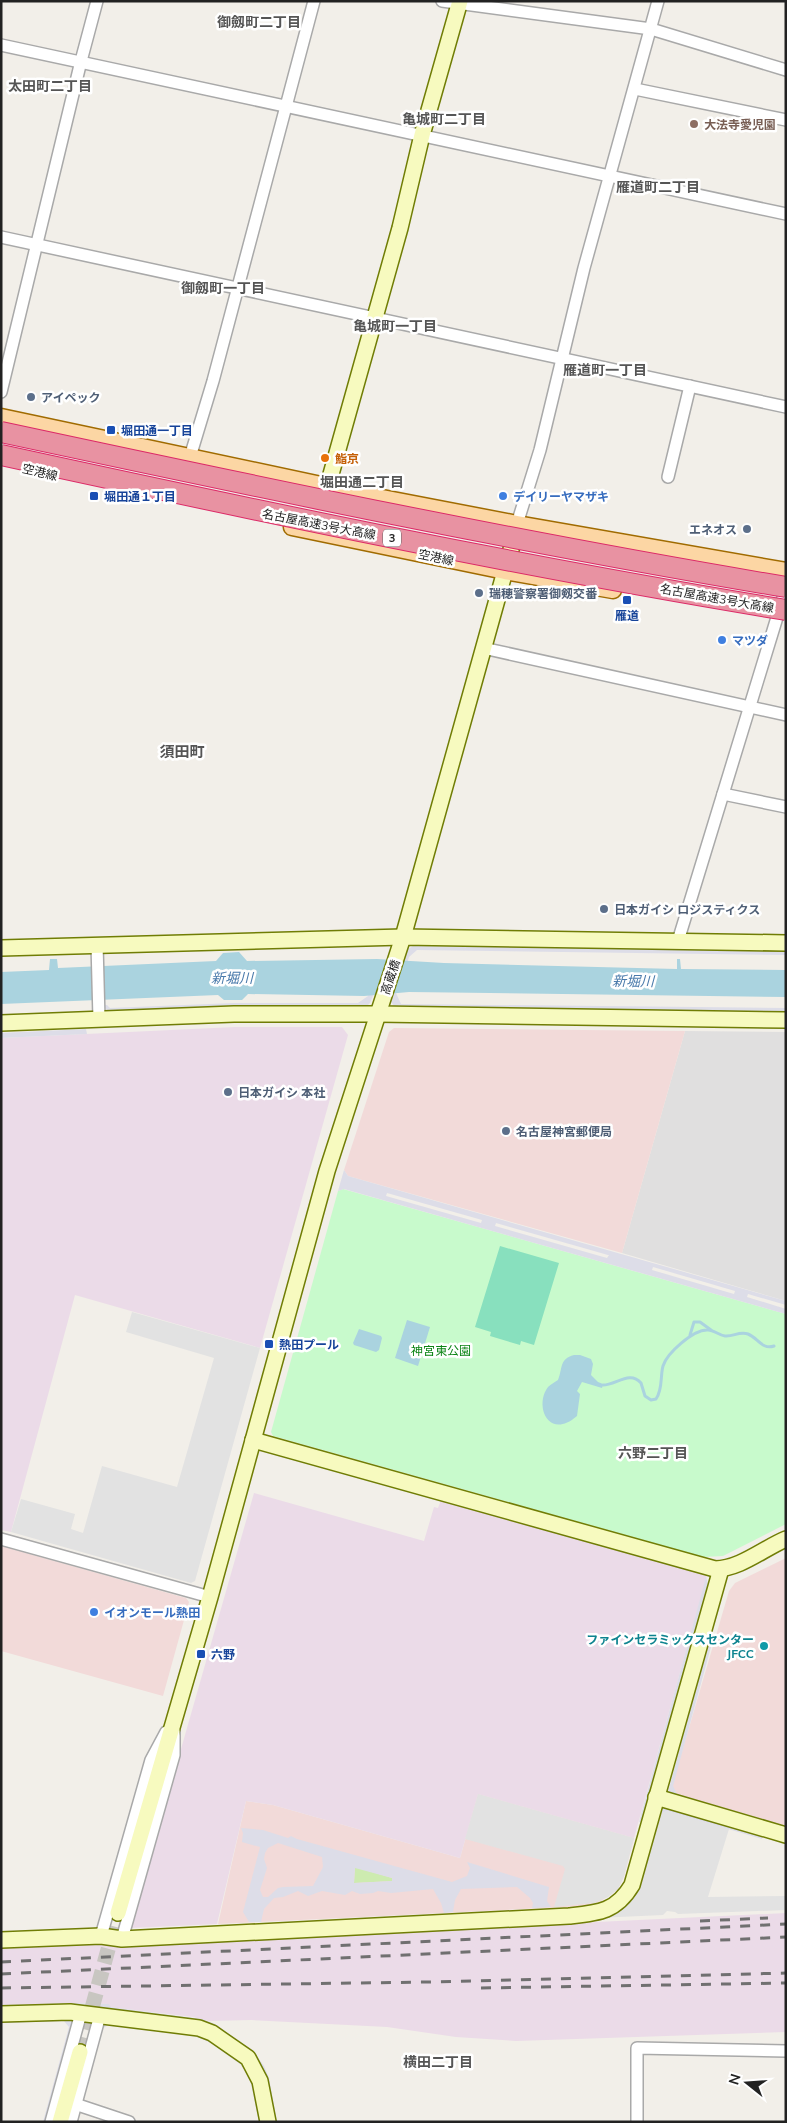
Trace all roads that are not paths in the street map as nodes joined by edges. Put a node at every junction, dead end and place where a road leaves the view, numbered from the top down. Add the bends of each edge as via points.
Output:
1 (97, 1) edge
2 (314, 1) edge
3 (442, 1) edge
4 (658, 1) edge
5 (459, 2) edge
6 (651, 29) junction
7 (1, 45) edge
8 (81, 61) junction
9 (786, 70) edge
10 (635, 89) junction
11 (286, 106) junction
12 (786, 120) edge
13 (422, 135) junction
14 (611, 177) junction
15 (786, 214) edge
16 (1, 237) edge
17 (38, 245) junction
18 (238, 289) junction
19 (374, 319) junction
20 (563, 359) junction
21 (690, 386) junction
22 (1, 392) edge
23 (786, 406) edge
24 (1, 417) edge
25 (1, 432) edge
26 (1, 441) edge
27 (1, 455) edge
28 (190, 457) junction
29 (1, 463) edge
30 (668, 477) dead end
31 (328, 485) junction
32 (518, 524) junction
33 (505, 571) junction
34 (786, 571) edge
35 (744, 580) junction
36 (786, 587) edge
37 (782, 616) edge
38 (482, 648) junction
39 (749, 707) junction
40 (786, 715) edge
41 (723, 794) junction
42 (786, 807) edge
43 (678, 942) junction
44 (401, 943) junction
45 (786, 943) edge
46 (1, 948) edge
47 (97, 950) junction
48 (379, 1010) junction
49 (99, 1014) junction
50 (786, 1020) edge
51 (1, 1023) edge
52 (253, 1440) junction
53 (786, 1538) edge
54 (1, 1539) edge
55 (721, 1569) junction
56 (210, 1597) junction
57 (174, 1717) junction
58 (656, 1797) junction
59 (786, 1835) edge
60 (118, 1912) tunnel mouth
61 (101, 1936) junction
62 (122, 1939) junction
63 (1, 1940) edge
64 (81, 2013) junction
65 (1, 2014) edge
66 (100, 2016) junction
67 (786, 2051) edge
68 (80, 2052) tunnel mouth
69 (75, 2104) junction
70 (51, 2122) edge
71 (60, 2122) edge
72 (70, 2122) edge
73 (130, 2122) edge
74 (268, 2122) edge
75 (637, 2122) edge

1 - 8 street
2 - 11 street
3 - 5 street
4 - 6 street
5 - 6 street
5 - 13 street
6 - 9 street
6 - 10 street
7 - 8 street
8 - 11 street
8 - 17 street
10 - 12 street
10 - 14 street
11 - 13 street
11 - 18 street
13 - 14 street
13 - 19 street
14 - 15 street
14 - 20 street via 584,268
16 - 17 street
17 - 18 street
17 - 22 street
18 - 19 street
18 - 28 street
19 - 20 street
19 - 31 street
20 - 21 street
20 - 32 street
21 - 23 street
21 - 30 street
24 - 28 main road
25 - 35 highway, 名古屋高速3号大高線 / 3, bridge via 373,511
26 - 35 highway, bridge via 373,522 646,572
27 - 37 highway, 名古屋高速3号大高線 / 3, bridge via 240,508
28 - 31 main road
29 - 33 main road, 空港線
31 - 32 main road
32 - 33 street, 高蔵橋
32 - 34 main road
33 - 37 main road, 空港線
33 - 38 street, 高蔵橋
35 - 36 highway, 名古屋高速3号大高線 / 3, bridge
36 - 37 street
37 - 39 street
38 - 39 street
38 - 44 street, 高蔵橋
39 - 40 street
39 - 41 street
41 - 42 street
41 - 43 street
43 - 44 street
43 - 45 street
44 - 47 street
44 - 48 street, 高蔵橋
46 - 47 street
47 - 49 street
48 - 49 street
48 - 50 street
48 - 52 street, 高蔵橋 via 327,1171
49 - 51 street
52 - 55 street
52 - 56 street, 高蔵橋
53 - 55 street
54 - 56 street
55 - 58 street
56 - 57 street, 高蔵橋
57 - 60 street, 高蔵橋
57 - 61 street via 151,1760
57 - 62 street via 174,1755
58 - 59 street
58 - 62 street via 632,1885 619,1902 602,1911 569,1916
61 - 62 street
61 - 63 street
64 - 65 street
64 - 66 street
64 - 70 street
66 - 69 street
66 - 74 street via 199,2028 212,2033 248,2058 260,2080
67 - 75 street via 637,2048
68 - 71 street
69 - 72 street
69 - 73 street

